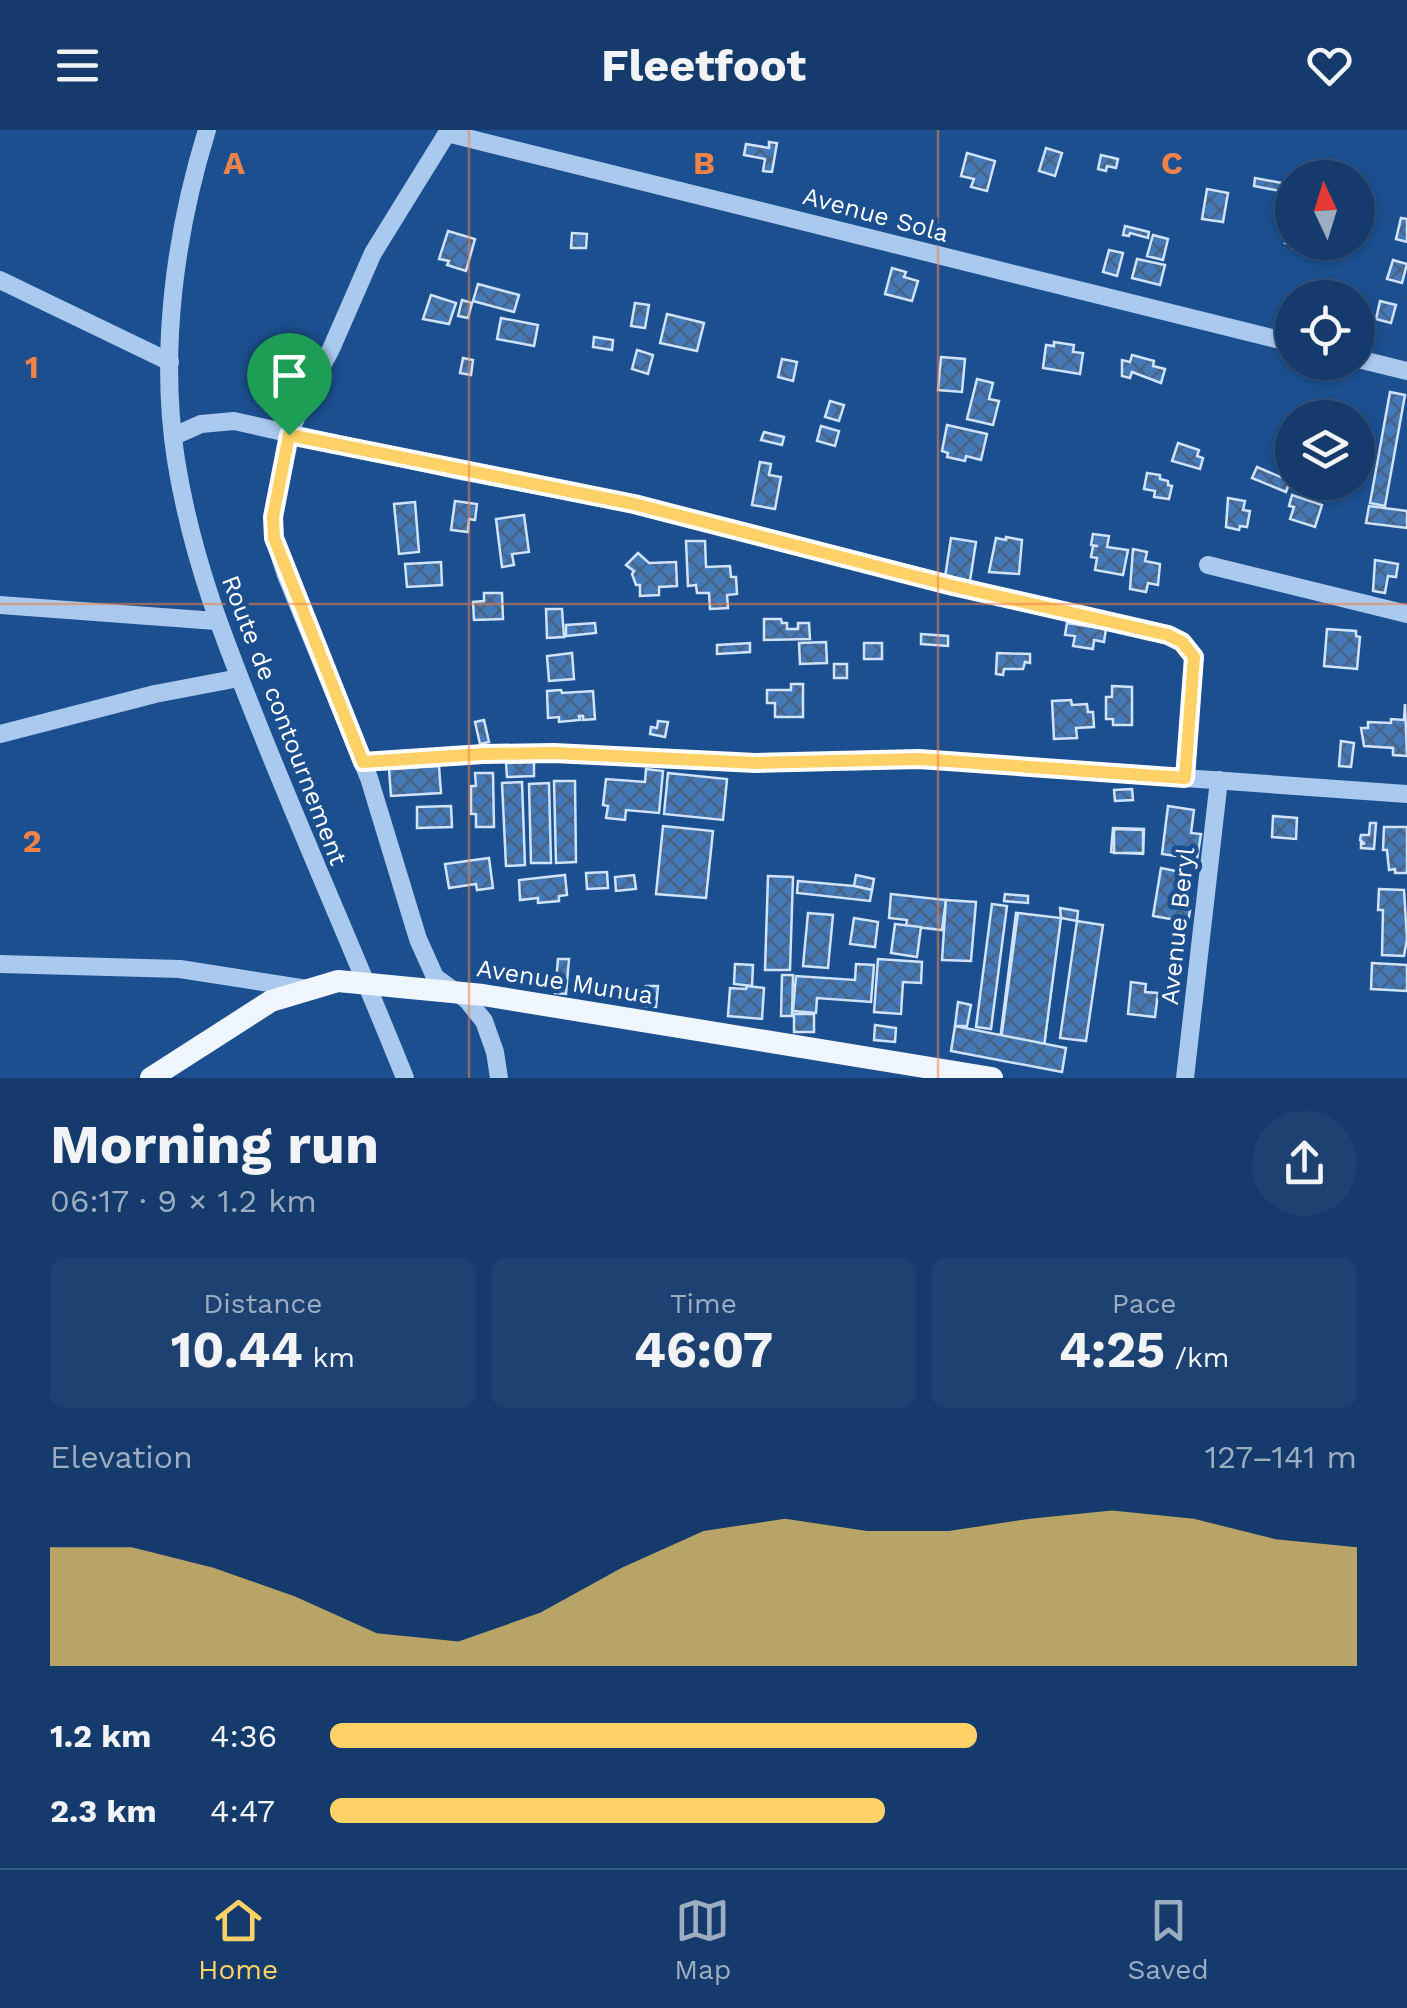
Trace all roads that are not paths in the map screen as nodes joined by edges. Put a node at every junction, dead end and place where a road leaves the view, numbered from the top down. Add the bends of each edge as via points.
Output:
1 (207, 130) edge
2 (448, 132) edge
3 (0, 280) edge
4 (1275, 339) edge
5 (170, 362) junction
6 (1375, 363) edge
7 (1407, 370) edge
8 (289, 435) junction
9 (174, 436) junction
10 (1208, 565) dead end
11 (0, 605) edge
12 (1407, 614) edge
13 (216, 622) junction
14 (239, 678) junction
15 (0, 734) edge
16 (363, 762) junction
17 (1185, 778) junction
18 (1218, 780) junction
19 (1407, 794) edge
20 (0, 964) edge
21 (364, 983) junction
22 (308, 989) junction
23 (451, 992) junction
24 (151, 1078) edge
25 (405, 1078) edge
26 (499, 1078) edge
27 (992, 1078) edge
28 (1186, 1078) edge

1 - 5 street, Route de contournement via 179,251
2 - 4 street, Avenue Sola
2 - 8 street via 373,254
3 - 5 street
5 - 9 street, Route de contournement
6 - 7 street
8 - 9 street via 220,421
8 - 16 street via 274,538
8 - 17 street via 617,500 1168,635 1194,657
9 - 13 street, Route de contournement via 190,530
10 - 12 street
11 - 13 street
13 - 14 street, Route de contournement
14 - 15 street
14 - 21 street, Route de contournement
16 - 17 street via 554,753 756,763 919,759
16 - 23 street via 418,939 435,977
17 - 18 street
18 - 19 street
18 - 28 street, Avenue Beryl
20 - 22 street via 180,968
21 - 22 main road, Avenue Munua
21 - 23 main road, Avenue Munua
21 - 25 street, Route de contournement
22 - 24 main road, Avenue Munua via 272,1001
23 - 26 street via 484,1022
23 - 27 main road, Avenue Munua

